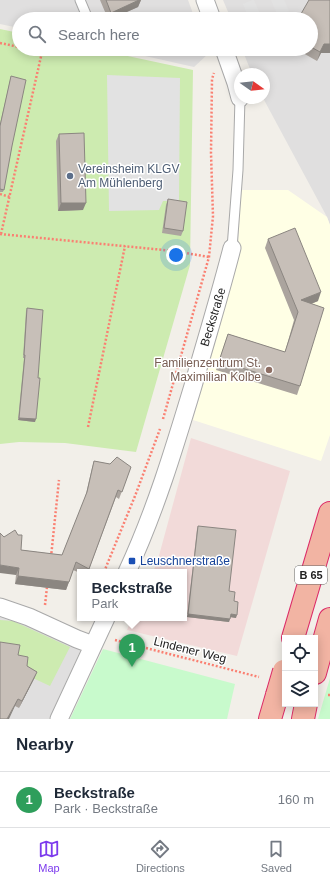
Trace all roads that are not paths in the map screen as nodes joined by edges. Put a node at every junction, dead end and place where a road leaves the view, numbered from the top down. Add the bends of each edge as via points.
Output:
1 (80, 0) edge
2 (205, 0) edge
3 (85, 12) edge
4 (209, 12) edge
5 (226, 56) edge
6 (234, 77) edge
7 (240, 104) edge
8 (232, 248) joint
9 (330, 513) edge
10 (129, 569) edge
11 (0, 606) edge
12 (330, 620) edge
13 (105, 621) edge
14 (294, 635) edge
15 (93, 646) junction
16 (283, 671) edge
17 (316, 671) edge
18 (305, 707) edge
19 (59, 719) edge
20 (270, 719) edge
21 (303, 719) edge

1 - 3 lane
2 - 4 street
5 - 6 street
7 - 8 lane, Beckstraße
8 - 10 street, Beckstraße via 174,447
9 - 14 highway, B 65
11 - 15 street
12 - 17 highway
13 - 15 street
15 - 19 street
16 - 20 highway, bridge
18 - 21 highway

